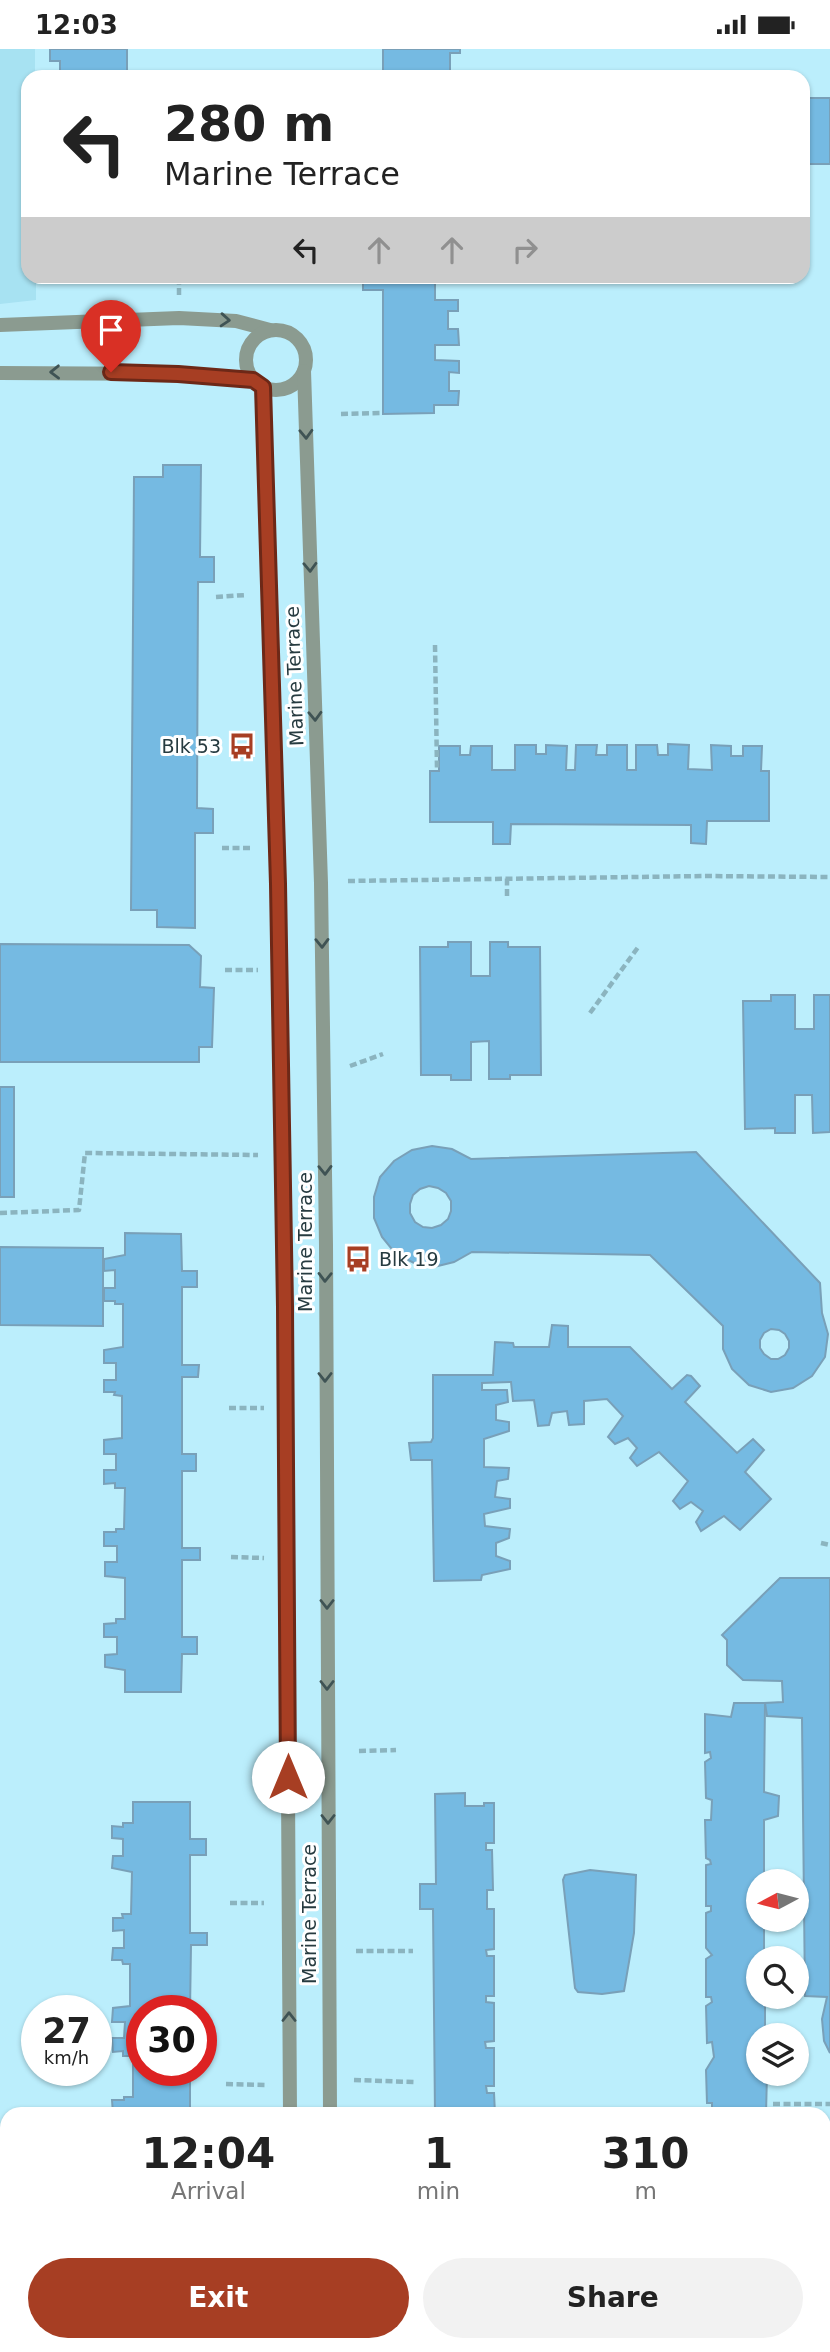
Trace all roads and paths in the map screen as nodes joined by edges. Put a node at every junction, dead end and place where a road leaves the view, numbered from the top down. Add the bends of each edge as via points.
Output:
1 (0, 325) edge
2 (270, 330) junction
3 (304, 370) junction
4 (0, 373) edge
5 (258, 384) junction
6 (382, 413) dead end
7 (341, 414) dead end
8 (250, 595) dead end
9 (216, 597) dead end
10 (435, 645) dead end
11 (437, 769) dead end
12 (222, 848) dead end
13 (256, 848) dead end
14 (830, 877) edge
15 (507, 878) junction
16 (348, 881) dead end
17 (507, 896) dead end
18 (639, 946) dead end
19 (225, 970) dead end
20 (259, 970) dead end
21 (590, 1013) dead end
22 (383, 1054) dead end
23 (349, 1066) dead end
24 (262, 1155) dead end
25 (0, 1213) edge
26 (229, 1408) dead end
27 (265, 1408) dead end
28 (821, 1543) dead end
29 (830, 1545) edge
30 (231, 1557) dead end
31 (286, 1558) junction
32 (396, 1750) dead end
33 (359, 1751) dead end
34 (230, 1903) dead end
35 (270, 1903) dead end
36 (356, 1951) dead end
37 (413, 1951) dead end
38 (354, 2080) dead end
39 (414, 2082) dead end
40 (226, 2084) dead end
41 (269, 2085) dead end
42 (830, 2104) edge
43 (773, 2105) dead end
44 (290, 2107) edge
45 (330, 2107) edge

1 -> 2 street via 178,318 236,321
2 - 3 street via 294,336 306,358
2 - 5 street via 250,344 246,356 247,369
3 - 5 street via 287,388 275,390
3 -> 45 street, Marine Terrace via 321,883
5 -> 4 street via 178,374
5 - 31 street, Marine Terrace via 278,884
6 - 7 path
8 - 9 path
10 - 11 path
12 - 13 path
14 - 15 path
15 - 16 path
15 - 17 path
18 - 21 path
19 - 20 path
22 - 23 path
24 - 25 path via 85,1153 79,1210
26 - 27 path
28 - 29 path
30 - 31 path
44 -> 31 street, Marine Terrace
32 - 33 path
34 - 35 path
36 - 37 path
38 - 39 path
40 - 41 path
42 - 43 path

